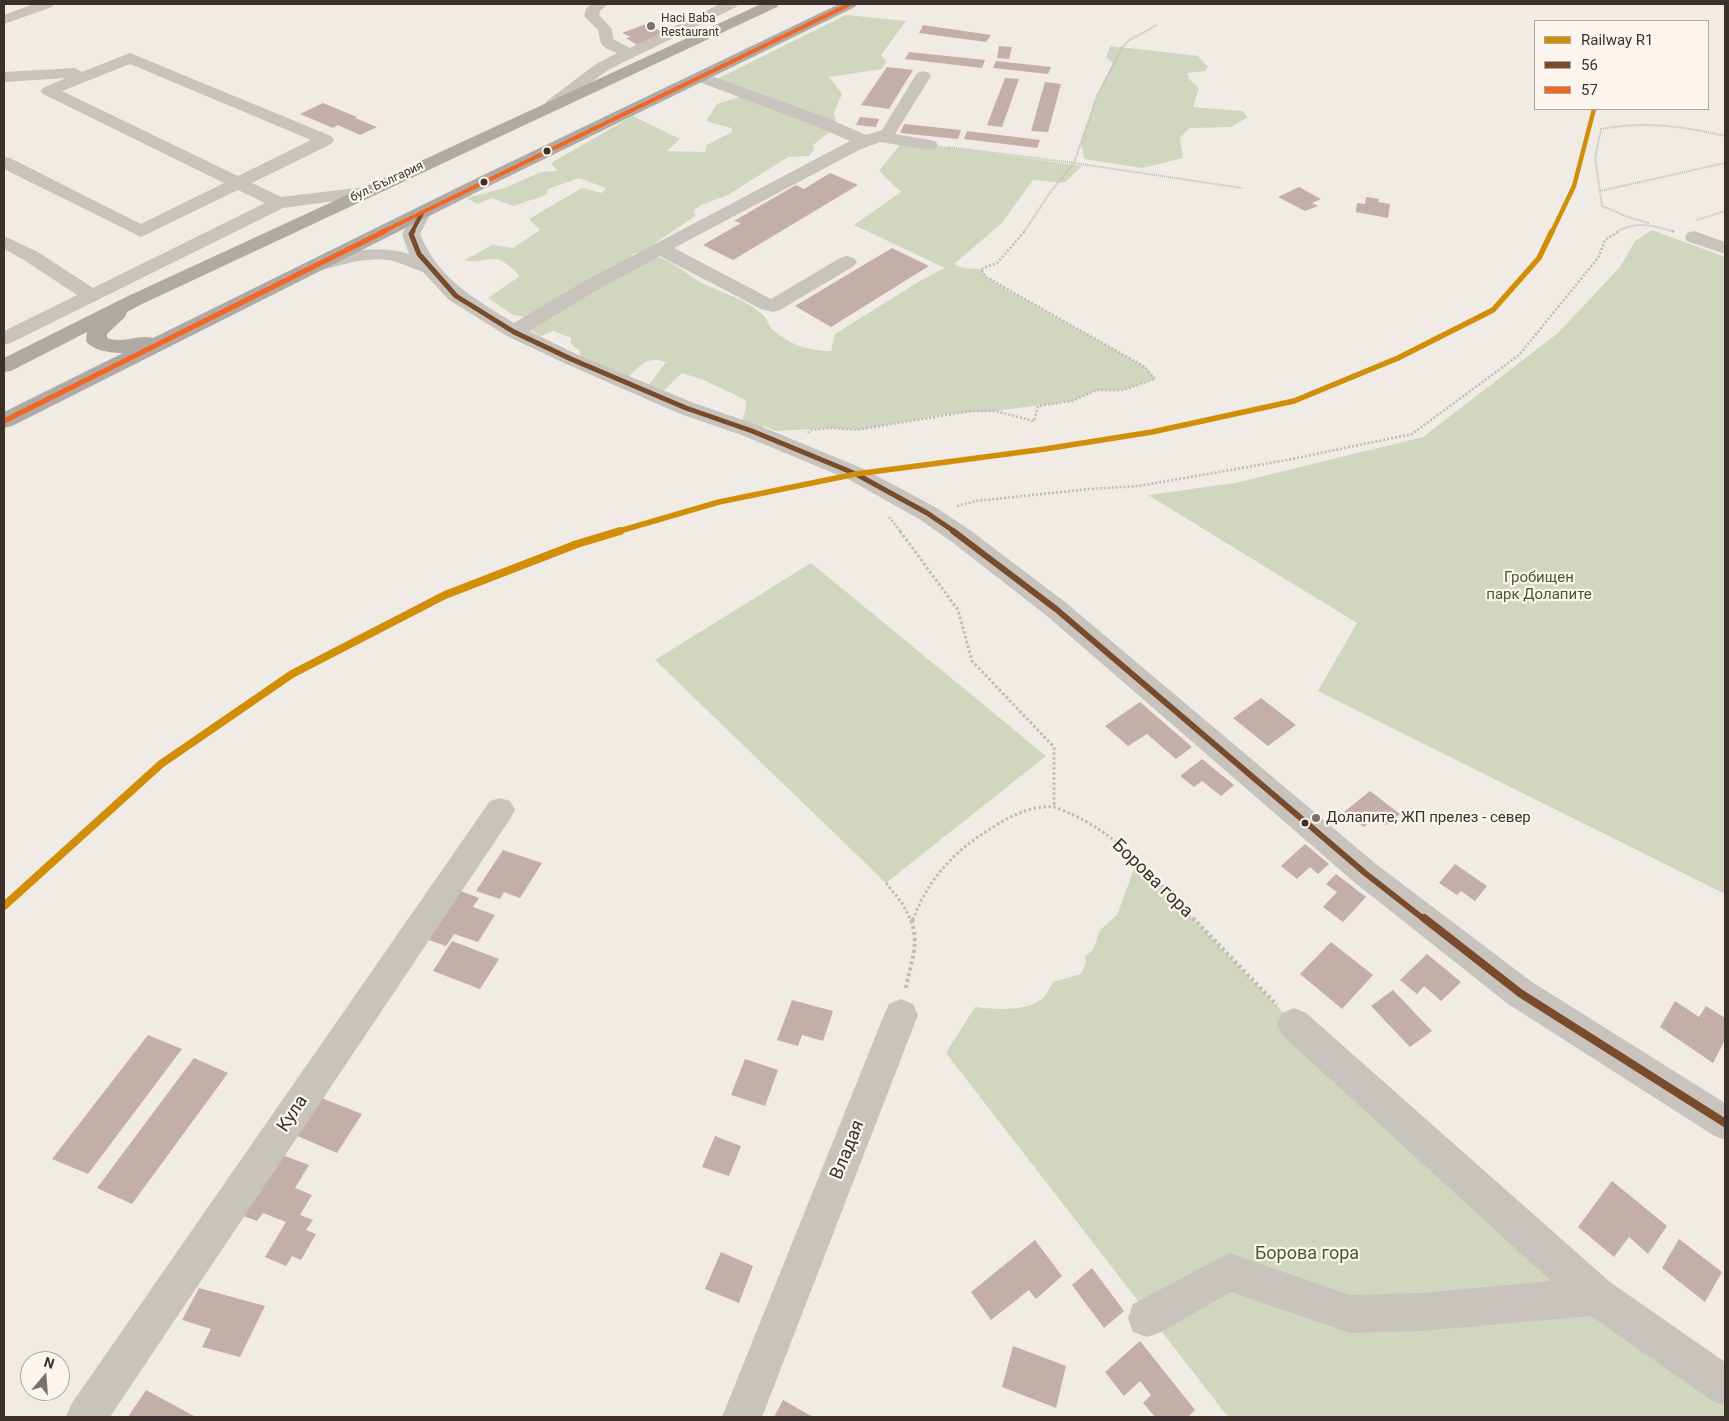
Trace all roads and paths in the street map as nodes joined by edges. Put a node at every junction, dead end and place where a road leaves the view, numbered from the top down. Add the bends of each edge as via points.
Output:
1 (46, 4) edge
2 (601, 4) edge
3 (731, 4) edge
4 (745, 4) edge
5 (772, 4) edge
6 (850, 4) edge
7 (716, 12) junction
8 (4, 20) edge
9 (1158, 25) dead end
10 (630, 53) junction
11 (96, 72) junction
12 (923, 76) dead end
13 (4, 77) edge
14 (700, 77) junction
15 (554, 104) junction
16 (597, 126) junction
17 (1725, 136) edge
18 (872, 139) junction
19 (929, 145) joint
20 (4, 162) edge
21 (1074, 162) junction
22 (1725, 163) edge
23 (239, 184) junction
24 (1242, 188) dead end
25 (1600, 191) junction
26 (365, 192) junction
27 (279, 203) junction
28 (422, 212) junction
29 (1649, 224) junction
30 (1694, 237) joint
31 (4, 242) edge
32 (660, 248) junction
33 (1725, 248) edge
34 (848, 262) dead end
35 (314, 266) junction
36 (430, 268) junction
37 (92, 296) junction
38 (133, 301) junction
39 (514, 332) junction
40 (68, 334) junction
41 (177, 335) junction
42 (4, 339) edge
43 (4, 354) edge
44 (4, 366) edge
45 (4, 421) edge
46 (794, 448) junction
47 (976, 502) dead end
48 (886, 514) dead end
49 (1054, 807) junction
50 (500, 810) dead end
51 (886, 883) dead end
52 (912, 922) junction
53 (901, 1016) joint
54 (1294, 1024) joint
55 (1725, 1123) edge
56 (1596, 1296) junction
57 (1147, 1318) dead end
58 (1725, 1386) edge
59 (86, 1417) edge
60 (742, 1417) edge

1 - 8 street
2 - 10 street via 593,9 591,16 605,29 606,41
3 - 7 street
4 - 7 street
5 - 15 highway, бул. България
6 - 14 highway
7 - 10 street
9 - 21 path via 1128,41 1118,56 1097,96
10 - 15 street via 602,67
11 - 13 street
11 - 23 street via 49,91
11 - 23 street via 130,58 325,140
12 - 18 street via 888,133
14 - 16 highway
14 - 18 street
15 - 16 highway via 577,99 599,104 605,115
15 - 26 highway, бул. България
16 - 28 highway
17 - 25 path via 1671,126 1629,124 1601,129 1595,157
18 - 19 street
18 - 32 street
19 - 21 path
20 - 23 street via 141,232
21 - 24 path
21 - 46 path via 1028,227 997,263 981,269 986,277 1009,291 1145,367 1155,379 1123,390 1096,390 1072,402 1038,406 1034,421 995,411 971,411 857,430 810,430 804,442
22 - 25 path
23 - 27 street
25 - 29 path via 1602,206
26 - 27 street
26 - 38 highway, бул. България
27 - 37 street
28 - 35 highway
28 - 36 street via 411,234 419,254
29 - 30 path
29 - 47 path via 1624,228 1605,240 1598,258 1519,355 1412,434 1139,486
30 - 33 street
31 - 37 street
32 - 34 street via 773,306
32 - 39 street
35 - 36 street via 362,254 380,254 399,256
35 - 41 highway
36 - 39 street via 456,296
37 - 42 street
38 - 40 highway, бул. България
38 - 41 highway via 97,332 96,341 109,347 128,348
39 - 46 street via 686,408
40 - 43 street
40 - 44 highway, бул. България
41 - 45 highway
46 - 55 street via 856,474 927,513 961,536 1056,609 1365,874 1520,993
48 - 49 path via 958,610 972,661 1054,747
49 - 52 path via 1011,816 966,844 938,873 919,902
49 - 54 path, Борова гора via 1091,823 1130,854
50 - 59 street, Кула
51 - 52 path
52 - 53 path via 916,944
53 - 60 street, Владая
54 - 56 street
56 - 57 street via 1422,1312 1350,1314 1229,1272
56 - 58 street

